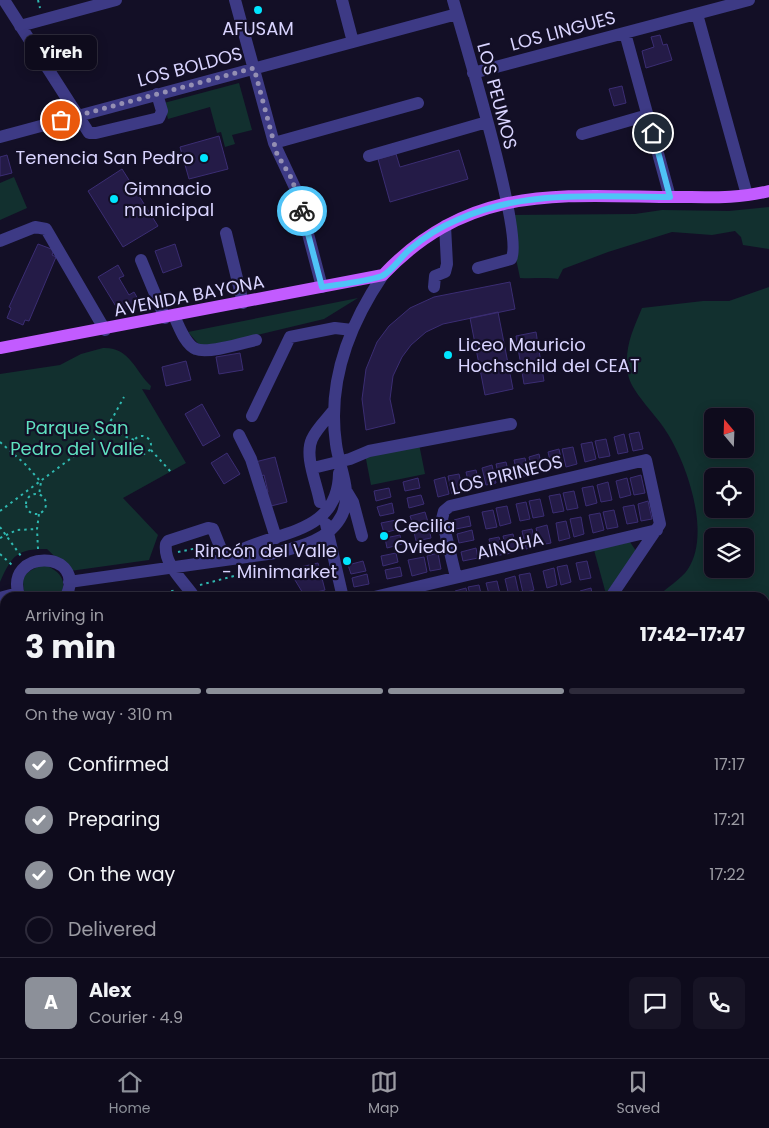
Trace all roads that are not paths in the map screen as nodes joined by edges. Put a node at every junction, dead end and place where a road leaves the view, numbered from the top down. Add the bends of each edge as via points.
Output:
1 (4, 0) edge
2 (116, 0) edge
3 (235, 0) edge
4 (342, 0) edge
5 (453, 0) edge
6 (749, 0) edge
7 (457, 14) junction
8 (698, 14) junction
9 (20, 26) junction
10 (625, 33) junction
11 (353, 42) junction
12 (254, 68) junction
13 (473, 73) junction
14 (158, 94) junction
15 (418, 103) dead end
16 (648, 115) junction
17 (77, 116) junction
18 (486, 122) junction
19 (582, 134) dead end
20 (0, 137) edge
21 (274, 143) junction
22 (369, 156) dead end
23 (769, 191) edge
24 (747, 195) junction
25 (670, 197) junction
26 (508, 202) junction
27 (445, 226) junction
28 (226, 233) dead end
29 (0, 241) edge
30 (141, 260) dead end
31 (478, 268) dead end
32 (384, 275) junction
33 (434, 286) dead end
34 (322, 287) junction
35 (243, 303) junction
36 (170, 317) junction
37 (105, 330) junction
38 (352, 330) junction
39 (256, 340) dead end
40 (0, 348) edge
41 (334, 410) junction
42 (252, 416) dead end
43 (511, 424) dead end
44 (238, 436) dead end
45 (339, 462) junction
46 (313, 468) junction
47 (347, 492) junction
48 (320, 502) dead end
49 (324, 515) junction
50 (657, 530) junction
51 (328, 532) junction
52 (362, 536) dead end
53 (278, 537) junction
54 (286, 550) junction
55 (225, 559) junction
56 (173, 567) junction
57 (456, 577) junction
58 (69, 582) junction
59 (187, 591) edge
60 (19, 592) edge
61 (66, 592) edge
62 (342, 592) edge
63 (395, 592) edge
64 (614, 592) edge

1 - 9 street
2 - 9 street
3 - 12 street
4 - 11 street
5 - 7 street, LOS PEUMOS
6 - 8 street, LOS LINGUES
7 - 11 street, LOS BOLDOS
7 - 13 street, LOS PEUMOS
8 - 10 street, LOS LINGUES
8 - 24 street
9 - 17 street
10 - 13 street, LOS LINGUES
10 - 16 street
11 - 12 street, LOS BOLDOS
12 - 14 street, LOS BOLDOS
12 - 21 street
13 - 18 street, LOS PEUMOS
14 - 17 street, LOS BOLDOS
14 - 17 street via 162,114 155,119 92,134
15 - 21 street
16 - 19 street
16 - 25 street
17 - 20 street, LOS BOLDOS
18 - 22 street
18 - 26 street, LOS PEUMOS
21 - 34 street via 297,192
23 - 24 main road
24 - 25 main road via 728,198
25 - 26 main road via 557,196
26 - 27 main road
26 - 31 street, LOS PEUMOS via 513,255 511,259
27 - 32 main road via 412,248
27 - 33 street via 447,264 445,272 435,276
28 - 35 street
29 - 37 street via 35,227 46,229
30 - 36 street
32 - 34 main road, AVENIDA BAYONA
32 - 38 street
34 - 35 main road, AVENIDA BAYONA
35 - 36 main road, AVENIDA BAYONA
36 - 37 main road, AVENIDA BAYONA
36 - 39 street via 196,349
37 - 40 main road, AVENIDA BAYONA
38 - 41 street via 340,366
38 - 42 street via 335,328 290,337
41 - 45 street
41 - 46 street via 312,438
43 - 45 street via 369,451
44 - 53 street via 251,459
45 - 46 street
45 - 47 street
45 - 49 street via 336,494
46 - 48 street
47 - 51 street via 343,513
47 - 52 street via 354,502
49 - 51 street
49 - 53 street
50 - 57 street, AINOHA
50 - 57 street, LOS PIRINEOS via 660,517 646,460 450,506 442,519
50 - 64 street
51 - 54 street via 307,544
51 - 62 street
53 - 54 street
53 - 55 street
54 - 55 street
55 - 56 street
55 - 56 street via 212,529 208,528 168,540 165,548
56 - 58 street
56 - 59 street
57 - 63 street, AINOHA
58 - 60 street via 60,565 39,559 28,563 19,573
58 - 61 street

